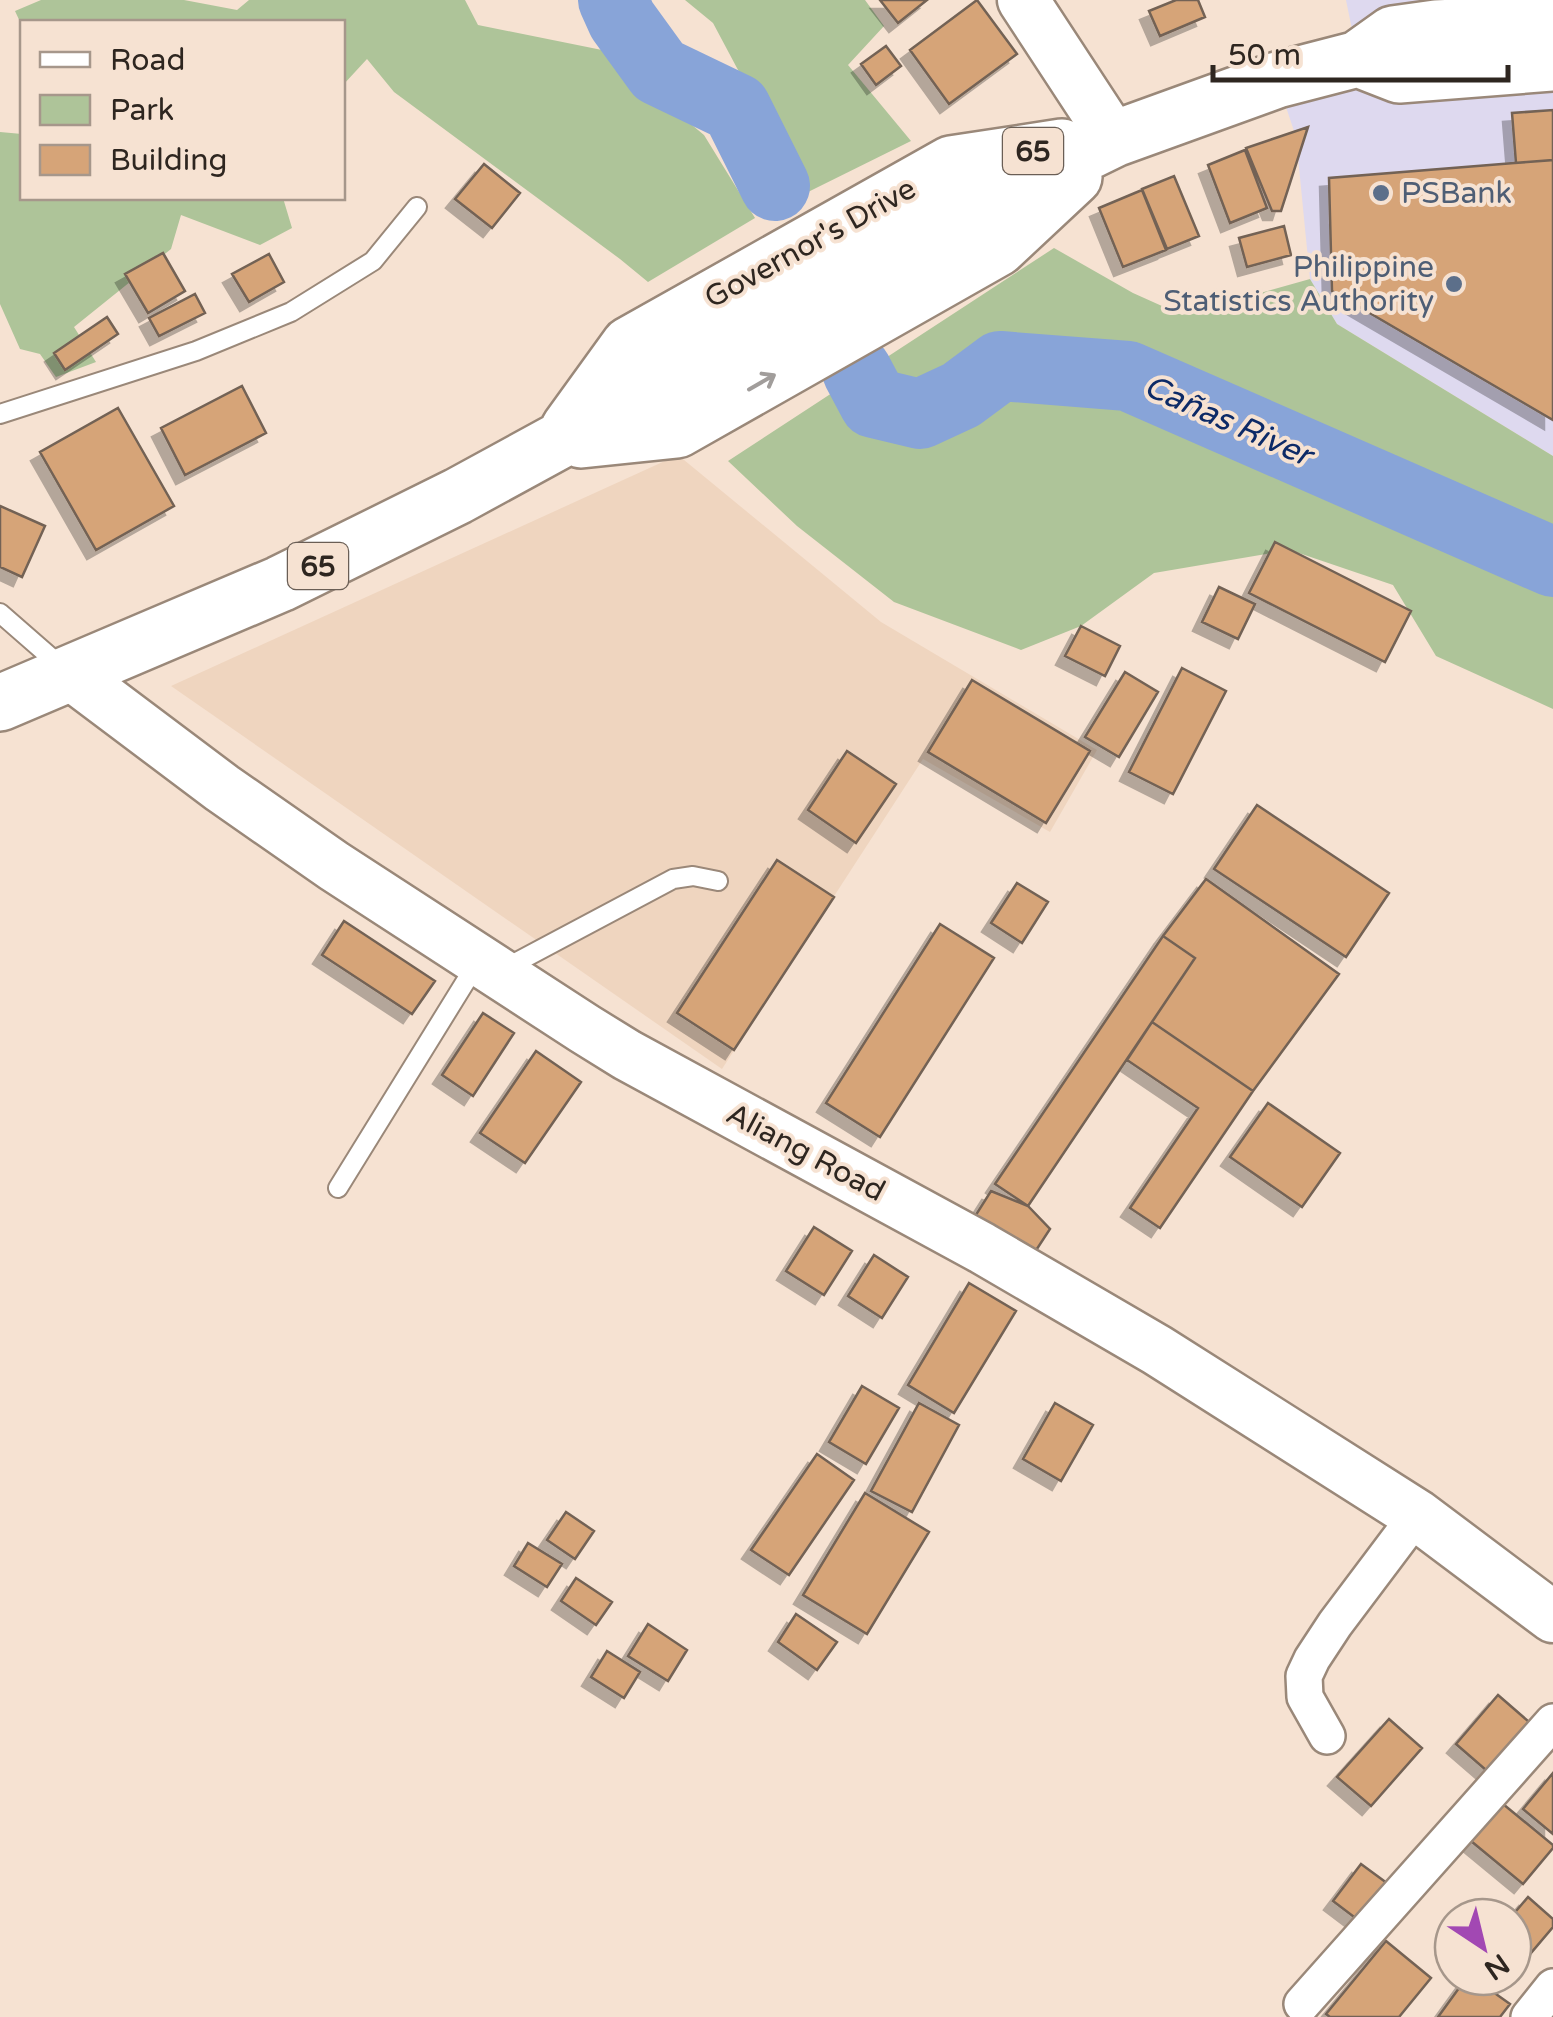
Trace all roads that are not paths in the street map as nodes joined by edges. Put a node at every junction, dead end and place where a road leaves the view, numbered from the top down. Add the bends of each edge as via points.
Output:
1 (1022, 0) edge
2 (1553, 22) edge
3 (1358, 60) junction
4 (1553, 63) edge
5 (1114, 139) junction
6 (417, 207) dead end
7 (0, 414) edge
8 (0, 613) edge
9 (69, 673) junction
10 (0, 703) edge
11 (718, 881) dead end
12 (489, 966) junction
13 (338, 1188) dead end
14 (1417, 1515) junction
15 (1553, 1617) edge
16 (1553, 1722) edge
17 (1328, 1736) dead end
18 (1553, 1987) edge
19 (1302, 2004) dead end
20 (1529, 2017) edge

1 - 5 street
2 - 3 main road, Governor's Drive / 65 via 1393,34
3 - 4 main road, Governor's Drive / 65 via 1398,74
3 - 5 main road, Governor's Drive / 65 via 1277,80
5 - 9 main road, Governor's Drive / 65 via 975,206 458,496 280,584
6 - 7 lane via 373,261 291,312 196,352
8 - 9 lane
9 - 10 main road, Governor's Drive / 65
9 - 12 street, Aliang Road via 222,788
11 - 12 lane via 673,879
12 - 13 lane
12 - 14 street, Aliang Road via 627,1055 1157,1350
14 - 15 street, Aliang Road
14 - 17 street via 1304,1676 1305,1697
16 - 19 street
18 - 20 street

